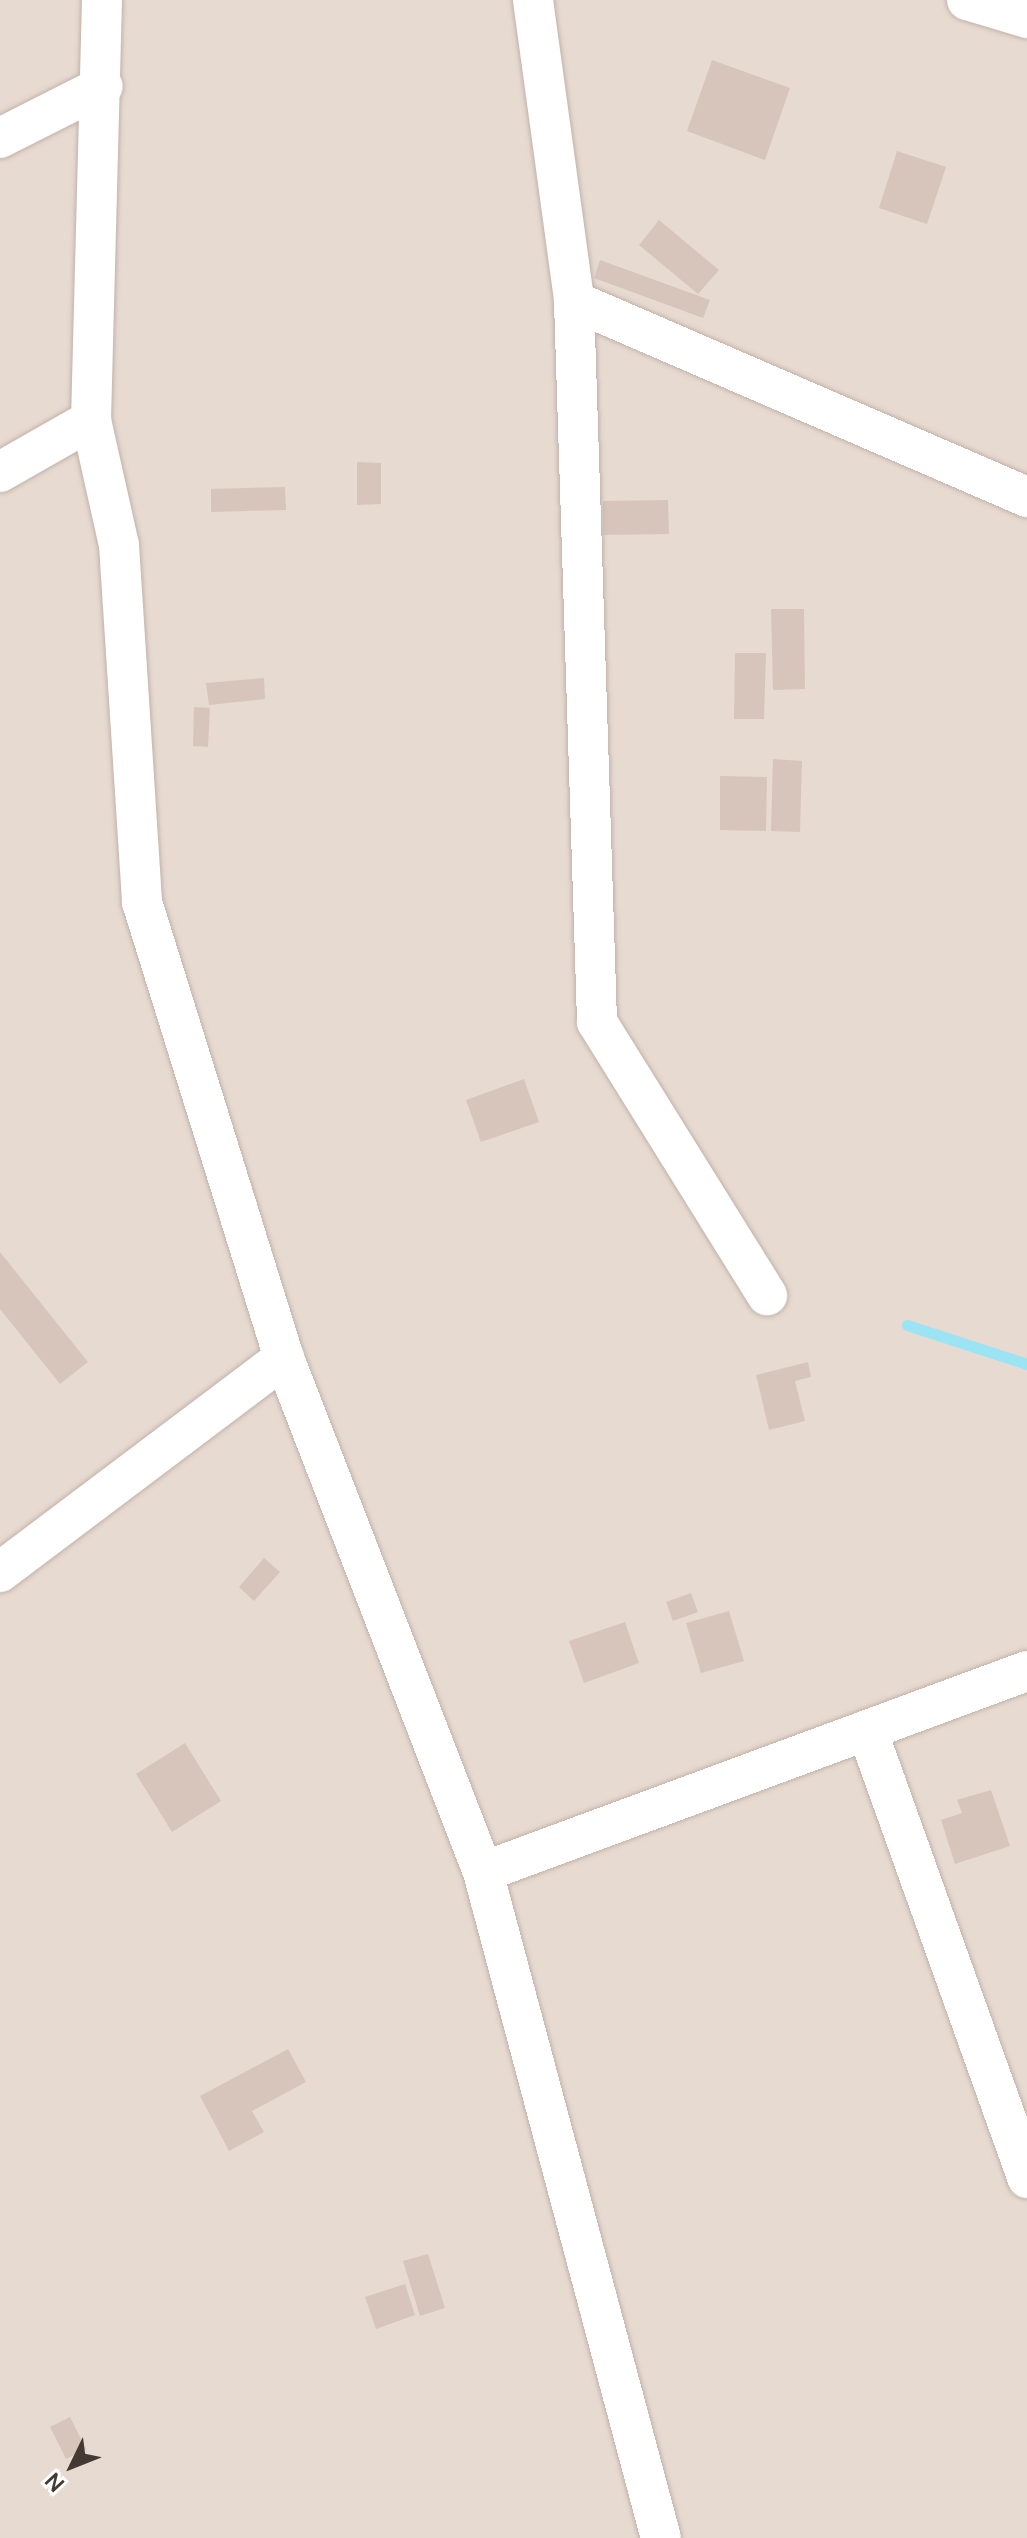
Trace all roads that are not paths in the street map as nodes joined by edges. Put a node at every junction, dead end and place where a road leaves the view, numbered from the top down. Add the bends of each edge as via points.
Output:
1 (102, 0) edge
2 (533, 0) edge
3 (967, 0) edge
4 (1027, 18) edge
5 (103, 86) junction
6 (0, 138) edge
7 (574, 301) junction
8 (91, 420) junction
9 (0, 472) edge
10 (1027, 497) edge
11 (767, 1295) dead end
12 (284, 1358) junction
13 (0, 1572) edge
14 (1027, 1671) edge
15 (867, 1730) junction
16 (483, 1872) junction
17 (1027, 2178) edge
18 (661, 2538) edge

1 - 5 street
2 - 7 street
3 - 4 street
5 - 6 street
5 - 8 street
7 - 10 street
7 - 11 street via 597,1022
8 - 9 street
8 - 12 street via 119,545 142,902
12 - 13 street
12 - 16 street
14 - 15 street
15 - 16 street
15 - 17 street
16 - 18 street

